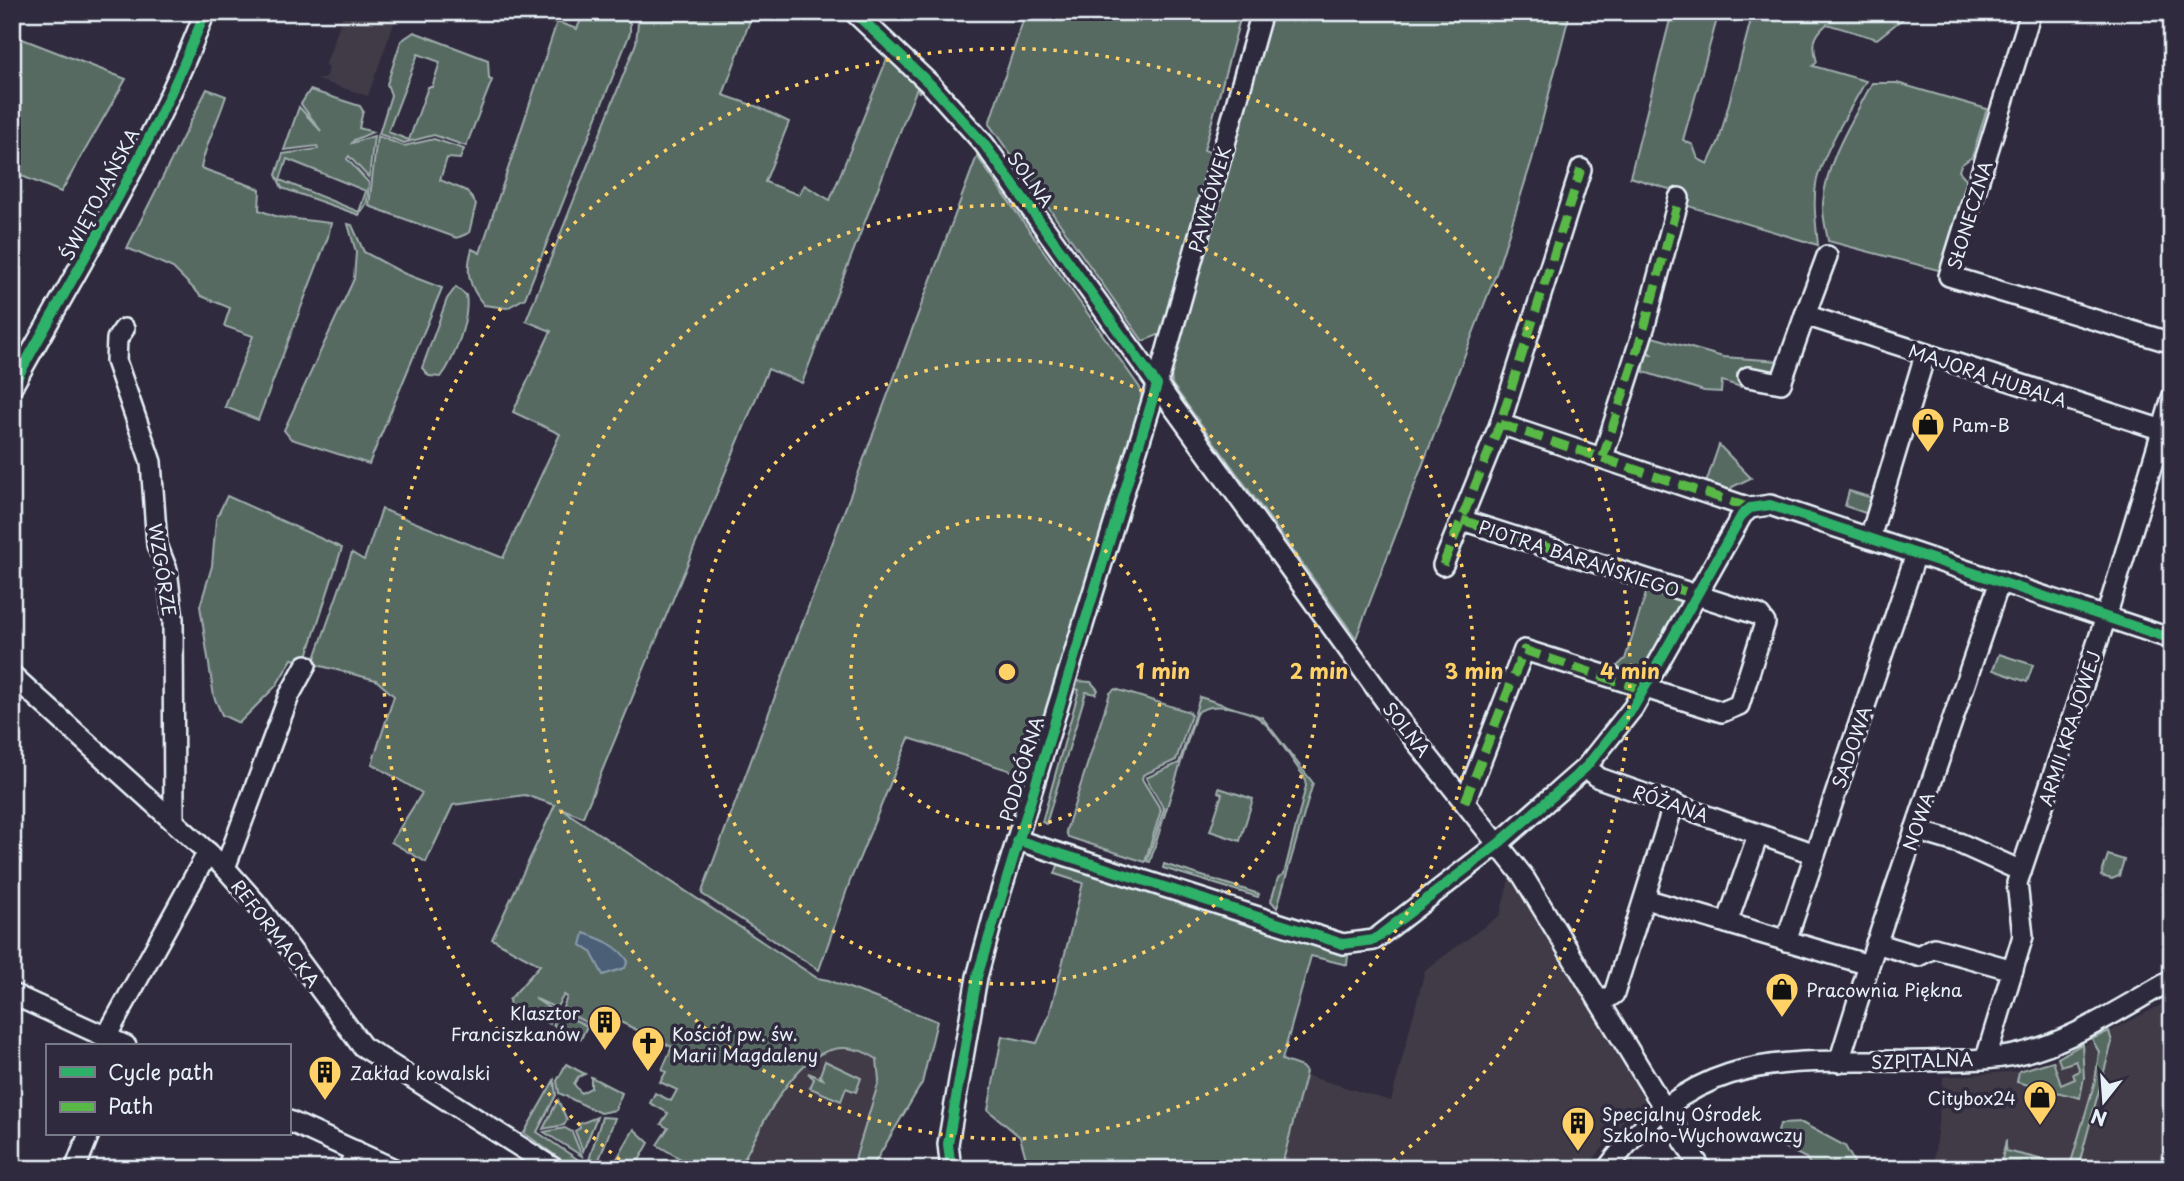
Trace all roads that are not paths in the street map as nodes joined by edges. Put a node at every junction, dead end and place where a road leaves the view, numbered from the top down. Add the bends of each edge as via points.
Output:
1 (205, 12) edge
2 (854, 12) edge
3 (1262, 12) edge
4 (2031, 12) edge
5 (1581, 169) dead end
6 (1679, 198) dead end
7 (1827, 256) dead end
8 (1805, 314) junction
9 (124, 329) dead end
10 (2172, 343) edge
11 (1925, 355) junction
12 (1748, 377) dead end
13 (1157, 385) junction
14 (12, 387) edge
15 (2172, 398) edge
16 (1500, 424) junction
17 (2168, 432) edge
18 (1603, 457) junction
19 (1750, 508) junction
20 (1462, 520) junction
21 (1870, 538) junction
22 (1916, 554) junction
23 (1443, 565) dead end
24 (2000, 581) junction
25 (1696, 595) junction
26 (2106, 617) junction
27 (2172, 639) edge
28 (306, 665) dead end
29 (12, 675) edge
30 (1643, 690) junction
31 (1586, 767) junction
32 (1465, 802) junction
33 (1674, 803) junction
34 (174, 819) junction
35 (1915, 830) junction
36 (1758, 835) junction
37 (1017, 840) junction
38 (1498, 844) junction
39 (208, 852) junction
40 (1815, 854) junction
41 (225, 868) junction
42 (2021, 871) junction
43 (1645, 899) junction
44 (1727, 923) junction
45 (1786, 940) junction
46 (1876, 943) junction
47 (1869, 965) junction
48 (2013, 970) junction
49 (2172, 980) edge
50 (12, 994) edge
51 (1601, 1003) junction
52 (106, 1037) junction
53 (122, 1044) edge
54 (1986, 1058) junction
55 (1839, 1062) junction
56 (1665, 1107) junction
57 (290, 1122) edge
58 (88, 1136) edge
59 (352, 1160) edge
60 (75, 1169) edge
61 (394, 1169) edge
62 (555, 1169) edge
63 (951, 1169) edge
64 (1607, 1169) edge
65 (1701, 1169) edge

1 - 14 street, ŚWIĘTOJAŃSKA via 183,70 142,152
2 - 13 street, SOLNA via 924,78 984,144
3 - 13 street, PAWŁÓWEK
4 - 10 street, SŁONECZNA via 1949,276
5 - 16 street
6 - 18 street
7 - 8 street
8 - 11 street, MAJORA HUBALA
8 - 12 street via 1781,383
9 - 34 street, WZGÓRZE via 117,339 116,361 152,462 157,545 167,570 173,619
11 - 17 street, MAJORA HUBALA
11 - 21 street
13 - 32 street, SOLNA via 1399,720
13 - 37 street, PODGÓRNA
15 - 17 street, ARMII KRAJOWEJ
16 - 18 street
16 - 20 street
17 - 26 street, ARMII KRAJOWEJ
18 - 19 street
19 - 21 street via 1770,505
19 - 25 street
20 - 23 street
20 - 25 street, PIOTRA BARAŃSKIEGO
21 - 22 street
22 - 24 street
22 - 40 street, SADOWA
24 - 26 street
24 - 35 street, NOWA
25 - 30 street
25 - 30 street, PIOTRA BARAŃSKIEGO via 1759,615 1765,623 1739,705 1721,712
26 - 27 street
26 - 42 street, ARMII KRAJOWEJ
28 - 41 street via 289,696
29 - 34 street, REFORMACKA
30 - 31 street
30 - 32 street via 1524,650
31 - 33 street, RÓŻANA via 1599,778
31 - 38 street
32 - 38 street, SOLNA
33 - 36 street, RÓŻANA
33 - 43 street
34 - 39 street, REFORMACKA
35 - 42 street via 1982,852
35 - 46 street, NOWA
36 - 40 street, RÓŻANA
36 - 44 street
37 - 38 street via 1343,944 1374,940
37 - 63 street, PODGÓRNA via 977,977 947,1143
38 - 51 street, SOLNA via 1523,876
39 - 41 street, REFORMACKA
39 - 52 street
40 - 45 street, SADOWA
41 - 62 street, REFORMACKA via 362,1046
42 - 48 street, ARMII KRAJOWEJ via 2017,883 2023,936
43 - 44 street
43 - 51 street via 1614,994
44 - 45 street
45 - 47 street
46 - 47 street, NOWA
46 - 48 street via 1918,956 1934,948
47 - 55 street, NOWA
48 - 54 street, ARMII KRAJOWEJ
49 - 54 street, SZPITALNA via 2060,1039 2015,1055
50 - 52 street
51 - 56 street, SOLNA
52 - 53 street
54 - 55 street, SZPITALNA
55 - 56 street, SZPITALNA via 1740,1069 1699,1084
56 - 64 street, SZPITALNA via 1639,1129
56 - 65 street, SOLNA
57 - 59 street
58 - 60 street
59 - 61 street

